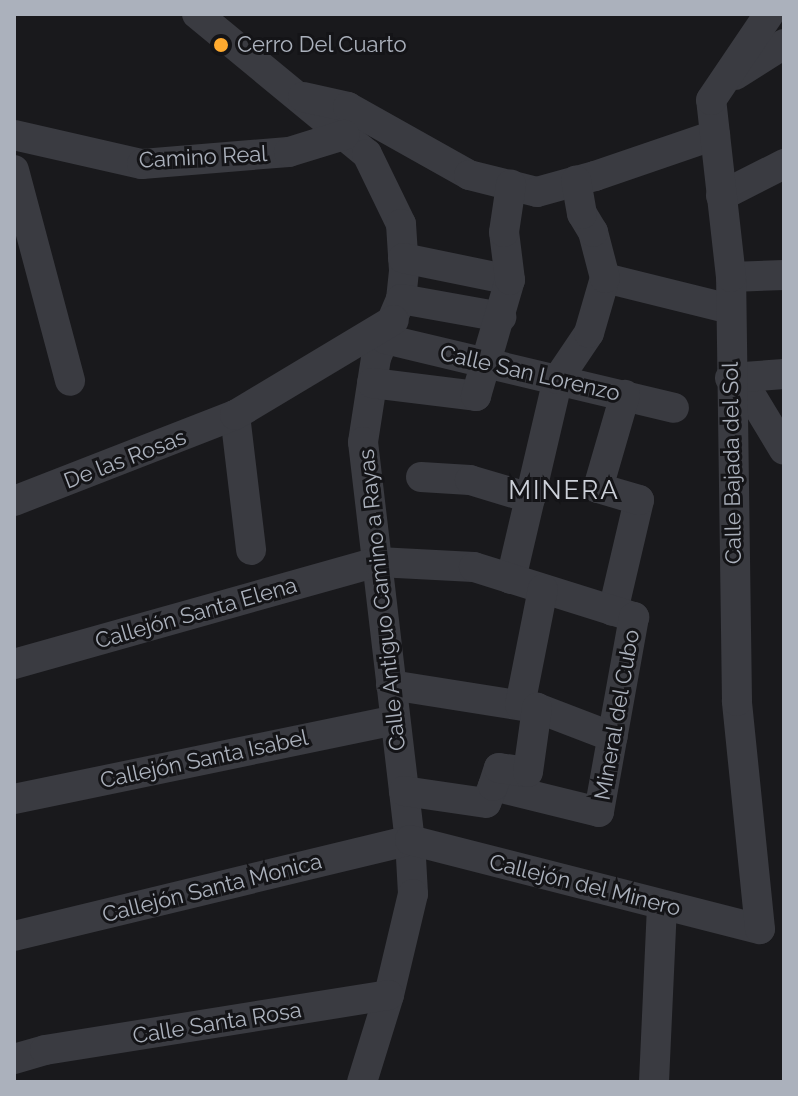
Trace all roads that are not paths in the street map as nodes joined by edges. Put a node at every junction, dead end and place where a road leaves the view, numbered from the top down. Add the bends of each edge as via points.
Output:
1 (197, 14) edge
2 (769, 14) edge
3 (221, 24) edge
4 (784, 44) edge
5 (723, 82) junction
6 (297, 96) junction
7 (14, 135) edge
8 (344, 135) junction
9 (715, 135) junction
10 (784, 164) edge
11 (14, 170) edge
12 (576, 181) junction
13 (511, 185) junction
14 (721, 196) junction
15 (403, 258) junction
16 (784, 275) edge
17 (731, 277) junction
18 (605, 278) junction
19 (510, 280) junction
20 (730, 309) junction
21 (501, 317) junction
22 (394, 319) junction
23 (488, 363) junction
24 (784, 374) edge
25 (735, 377) junction
26 (558, 379) junction
27 (70, 381) dead end
28 (372, 383) junction
29 (625, 395) junction
30 (674, 408) dead end
31 (235, 415) junction
32 (784, 450) edge
33 (421, 477) dead end
34 (530, 498) junction
35 (14, 501) edge
36 (251, 550) dead end
37 (378, 562) junction
38 (511, 579) junction
39 (543, 589) junction
40 (624, 614) junction
41 (14, 664) edge
42 (391, 685) junction
43 (529, 706) junction
44 (394, 720) junction
45 (613, 737) junction
46 (493, 786) junction
47 (404, 791) junction
48 (14, 799) edge
49 (410, 840) junction
50 (662, 905) junction
51 (760, 929) joint
52 (14, 936) edge
53 (389, 995) junction
54 (14, 1059) edge
55 (362, 1082) edge
56 (654, 1082) edge

1 - 3 street, Calle Antiguo Camino a Rayas
2 - 5 street, Calle Bajada del Sol
3 - 6 street, Calle Antiguo Camino a Rayas
4 - 5 street
5 - 9 street, Calle Bajada del Sol via 711,100
6 - 8 street, Calle Antiguo Camino a Rayas
6 - 13 street via 348,107 469,175
7 - 8 street, Camino Real via 142,164 289,152
8 - 15 street, Calle Antiguo Camino a Rayas via 367,154 401,224
9 - 12 street
9 - 14 street, Calle Bajada del Sol
10 - 14 street
11 - 27 street
12 - 13 street via 537,192
12 - 18 street
13 - 19 street via 504,232
14 - 17 street, Calle Bajada del Sol
15 - 19 street
15 - 22 street, Calle Antiguo Camino a Rayas
16 - 17 street
17 - 20 street, Calle Bajada del Sol
18 - 20 street
18 - 26 street via 589,333
19 - 21 street
20 - 25 street, Calle Bajada del Sol
21 - 22 street
21 - 23 street
22 - 23 street, Calle San Lorenzo
22 - 28 street, Calle Antiguo Camino a Rayas via 376,358
22 - 31 street, De las Rosas
23 - 26 street, Calle San Lorenzo
23 - 28 street via 476,396
24 - 25 street
25 - 32 street
25 - 51 street, Calle Bajada del Sol via 737,701
26 - 29 street, Calle San Lorenzo
26 - 34 street
28 - 37 street, Calle Antiguo Camino a Rayas via 363,442
29 - 30 street, Calle San Lorenzo
29 - 40 street, Mineral del Cubo via 598,488 639,500
31 - 35 street, De las Rosas
31 - 36 street
33 - 34 street via 470,480
34 - 38 street
37 - 38 street, Callejón Santa Elena via 474,567
37 - 41 street, Callejón Santa Elena
37 - 42 street, Calle Antiguo Camino a Rayas
38 - 39 street, Callejón Santa Elena
39 - 40 street, Callejón Santa Elena
39 - 43 street
40 - 45 street, Mineral del Cubo
42 - 43 street
42 - 44 street, Calle Antiguo Camino a Rayas
43 - 45 street
43 - 46 street via 528,772 499,768
44 - 47 street, Calle Antiguo Camino a Rayas
44 - 48 street, Callejón Santa Isabel
45 - 46 street, Mineral del Cubo via 599,812
46 - 47 street via 486,803
47 - 49 street, Calle Antiguo Camino a Rayas
49 - 50 street, Callejón del Minero
49 - 52 street, Callejón Santa Monica
49 - 53 street, Calle Antiguo Camino a Rayas via 413,894
50 - 51 street, Callejón del Minero
50 - 56 street
53 - 54 street, Calle Santa Rosa
53 - 55 street, Calle Antiguo Camino a Rayas

